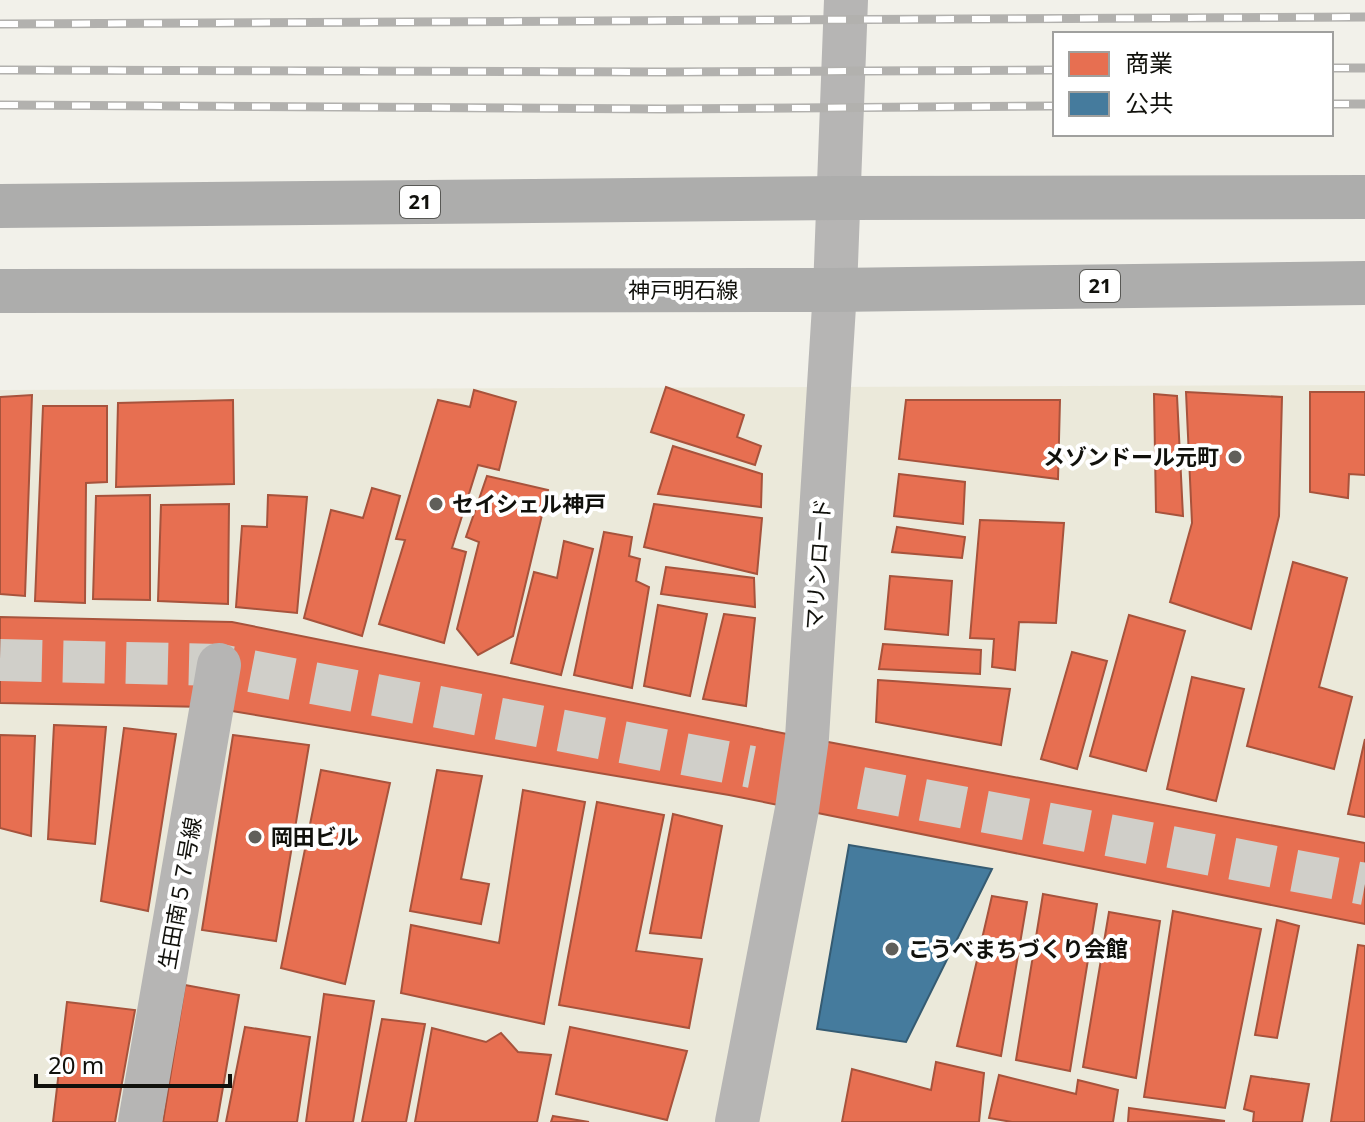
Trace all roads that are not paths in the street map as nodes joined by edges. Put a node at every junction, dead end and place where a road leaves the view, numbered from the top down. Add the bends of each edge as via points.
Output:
1 (846, 0) edge
2 (1365, 197) edge
3 (839, 198) junction
4 (0, 206) edge
5 (1365, 283) edge
6 (835, 290) junction
7 (0, 291) edge
8 (219, 665) dead end
9 (140, 1122) edge
10 (737, 1122) edge

1 - 3 street, マリンロード
2 - 3 main road, 21
3 - 4 main road, 21
3 - 6 street, マリンロード
5 - 6 main road, 神戸明石線 / 21
6 - 7 main road, 神戸明石線 / 21
6 - 10 street, マリンロード via 807,738
8 - 9 street, 生田南５７号線

